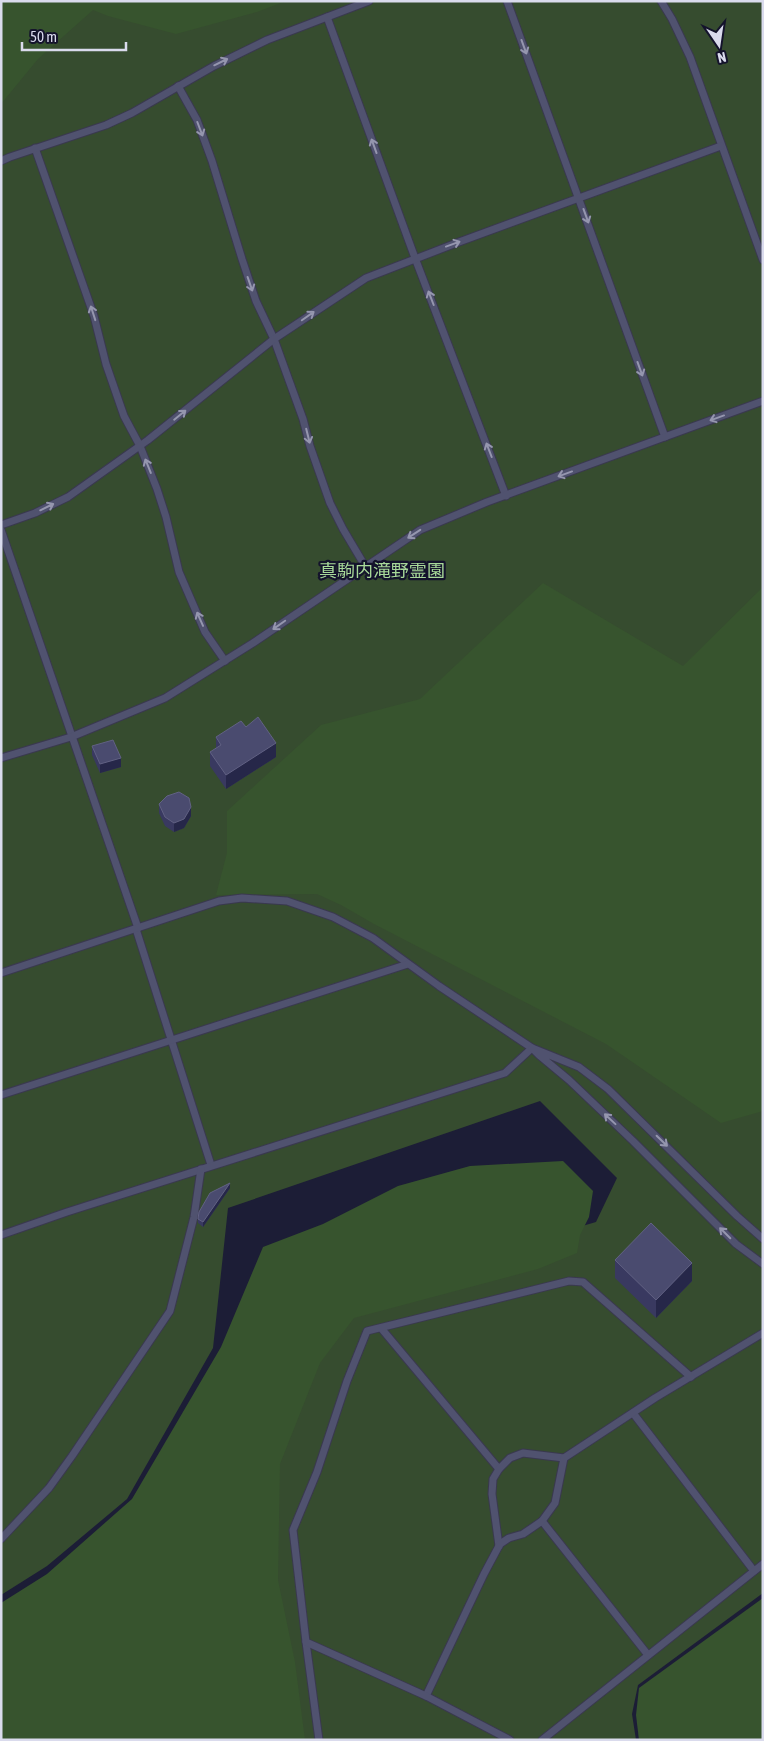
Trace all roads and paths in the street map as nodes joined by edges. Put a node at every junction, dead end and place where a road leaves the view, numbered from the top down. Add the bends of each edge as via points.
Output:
1 (369, 1) edge
2 (507, 1) edge
3 (661, 1) edge
4 (327, 17) junction
5 (178, 86) junction
6 (721, 146) junction
7 (35, 148) junction
8 (1, 161) edge
9 (579, 198) junction
10 (415, 258) junction
11 (763, 260) edge
12 (274, 339) junction
13 (763, 401) edge
14 (665, 437) junction
15 (140, 446) junction
16 (506, 496) junction
17 (1, 525) edge
18 (1, 530) edge
19 (365, 566) junction
20 (225, 661) junction
21 (71, 737) junction
22 (1, 758) edge
23 (137, 928) junction
24 (408, 964) junction
25 (1, 973) edge
26 (172, 1040) junction
27 (532, 1048) junction
28 (1, 1095) edge
29 (212, 1165) junction
30 (201, 1169) junction
31 (1, 1234) edge
32 (763, 1239) edge
33 (763, 1264) edge
34 (381, 1328) junction
35 (762, 1336) edge
36 (691, 1377) junction
37 (633, 1413) junction
38 (564, 1458) junction
39 (499, 1469) junction
40 (542, 1521) junction
41 (1, 1539) edge
42 (499, 1546) junction
43 (763, 1564) edge
44 (754, 1571) junction
45 (306, 1642) junction
46 (648, 1654) junction
47 (426, 1696) junction
48 (319, 1740) edge
49 (510, 1740) edge
50 (542, 1740) edge

1 - 4 lane
2 -> 9 lane
3 - 6 lane via 690,57
5 -> 4 lane via 268,40
10 -> 4 lane
5 - 7 lane via 106,125
5 -> 12 lane via 197,120 250,284
6 - 9 lane
6 - 11 lane
7 - 8 lane
15 -> 7 lane via 124,416 94,316
10 -> 9 lane
9 -> 14 lane
12 -> 10 lane via 366,278
16 -> 10 lane
15 -> 12 lane
12 -> 19 lane via 330,503
13 -> 14 lane
14 -> 16 lane
17 -> 15 lane via 68,497
20 -> 15 lane via 205,632 179,572 166,517
16 -> 19 lane via 420,530
18 - 21 lane
19 -> 20 lane
20 - 21 lane via 165,698
21 - 22 lane
21 - 23 lane
23 - 24 lane via 219,901 242,898 288,901 333,917 372,938
23 - 25 lane
23 - 26 lane
24 - 26 lane
24 - 27 lane
26 - 28 lane
26 - 29 lane
27 - 29 lane via 505,1072
27 -> 32 lane via 579,1067 608,1089
33 -> 27 lane via 736,1244 633,1141
29 - 30 lane
30 - 31 lane
30 - 41 lane via 194,1217 170,1311 49,1488
34 - 36 lane via 569,1281 583,1282
34 - 39 lane
34 - 45 lane via 367,1331 293,1530
35 - 36 lane
36 - 37 lane
37 - 38 lane
37 - 44 lane
38 - 39 lane via 523,1453 510,1458
38 - 40 lane via 555,1503
39 - 42 lane via 493,1479 492,1494
40 - 42 lane
40 - 46 lane
42 - 47 lane
43 - 44 lane
44 - 46 lane
45 - 47 lane
45 - 48 lane
46 - 50 lane
47 - 49 lane

